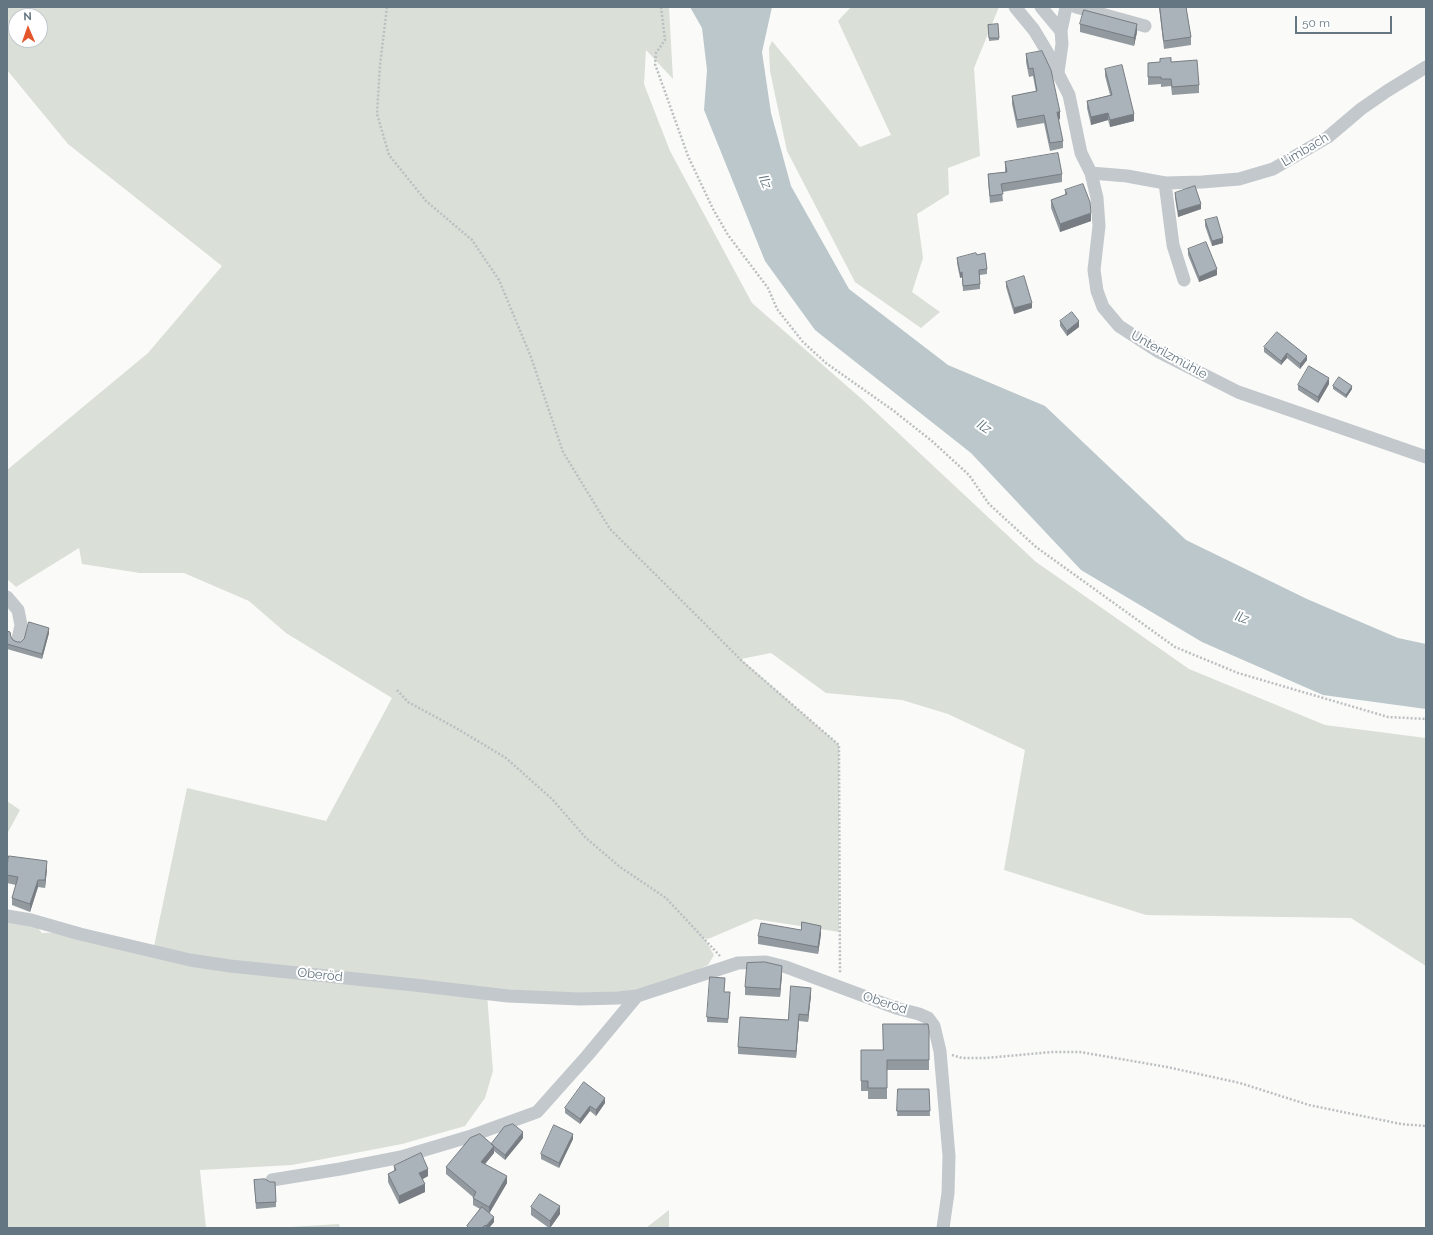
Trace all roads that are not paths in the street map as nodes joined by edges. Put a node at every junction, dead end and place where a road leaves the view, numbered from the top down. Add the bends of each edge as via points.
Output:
1 (1015, 7) edge
2 (1041, 7) edge
3 (1066, 7) edge
4 (1076, 7) edge
5 (1145, 26) dead end
6 (1061, 30) junction
7 (1426, 67) edge
8 (1058, 72) junction
9 (1091, 173) junction
10 (1165, 183) junction
11 (1184, 280) dead end
12 (1426, 457) edge
13 (7, 597) edge
14 (18, 639) dead end
15 (7, 916) edge
16 (637, 996) junction
17 (272, 1180) edge
18 (943, 1228) edge

1 - 8 street, Unterilzmühle via 1034,30
2 - 6 street
3 - 6 street
4 - 5 street
6 - 8 street
7 - 10 street, Limbach via 1366,105 1328,137 1273,168 1239,179
8 - 9 street, Unterilzmühle via 1068,95 1081,153
9 - 10 street, Limbach
9 - 12 street, Unterilzmühle via 1099,226 1094,270 1097,291 1103,307 1119,326 1159,352 1238,392
10 - 11 street via 1173,245
13 - 14 street via 18,610 21,625
15 - 16 street, Oberöd via 190,960 230,966 508,996 580,999
16 - 17 street via 537,1112 401,1157
16 - 18 street, Oberöd via 738,963 766,962 928,1018 934,1026 940,1051 949,1156 948,1194

